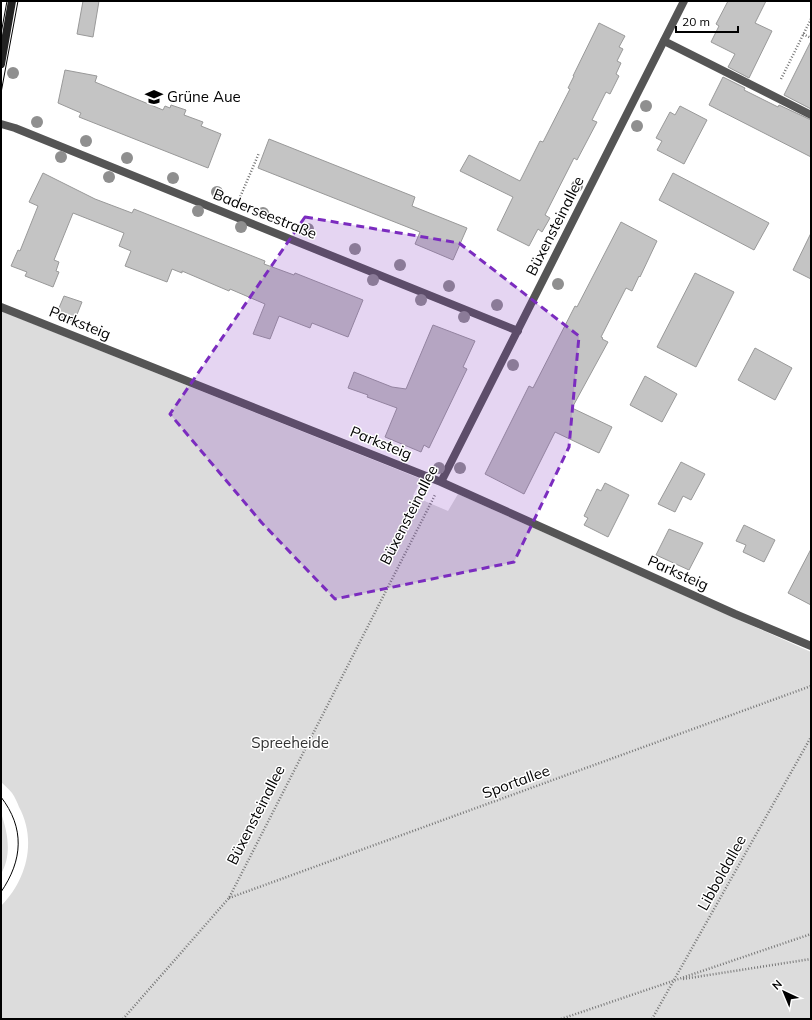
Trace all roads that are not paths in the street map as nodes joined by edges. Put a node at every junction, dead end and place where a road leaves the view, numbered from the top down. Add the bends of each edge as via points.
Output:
1 (12, 1) edge
2 (684, 1) edge
3 (664, 41) junction
4 (1, 64) edge
5 (811, 116) edge
6 (1, 124) edge
7 (1, 307) edge
8 (518, 331) junction
9 (442, 481) junction
10 (811, 646) edge

1 - 4 main road
2 - 3 street, Büxensteinallee
3 - 5 street
3 - 8 street, Büxensteinallee
6 - 8 street, Baderseestraße
7 - 9 street, Parksteig
8 - 9 street, Büxensteinallee
9 - 10 street, Parksteig

